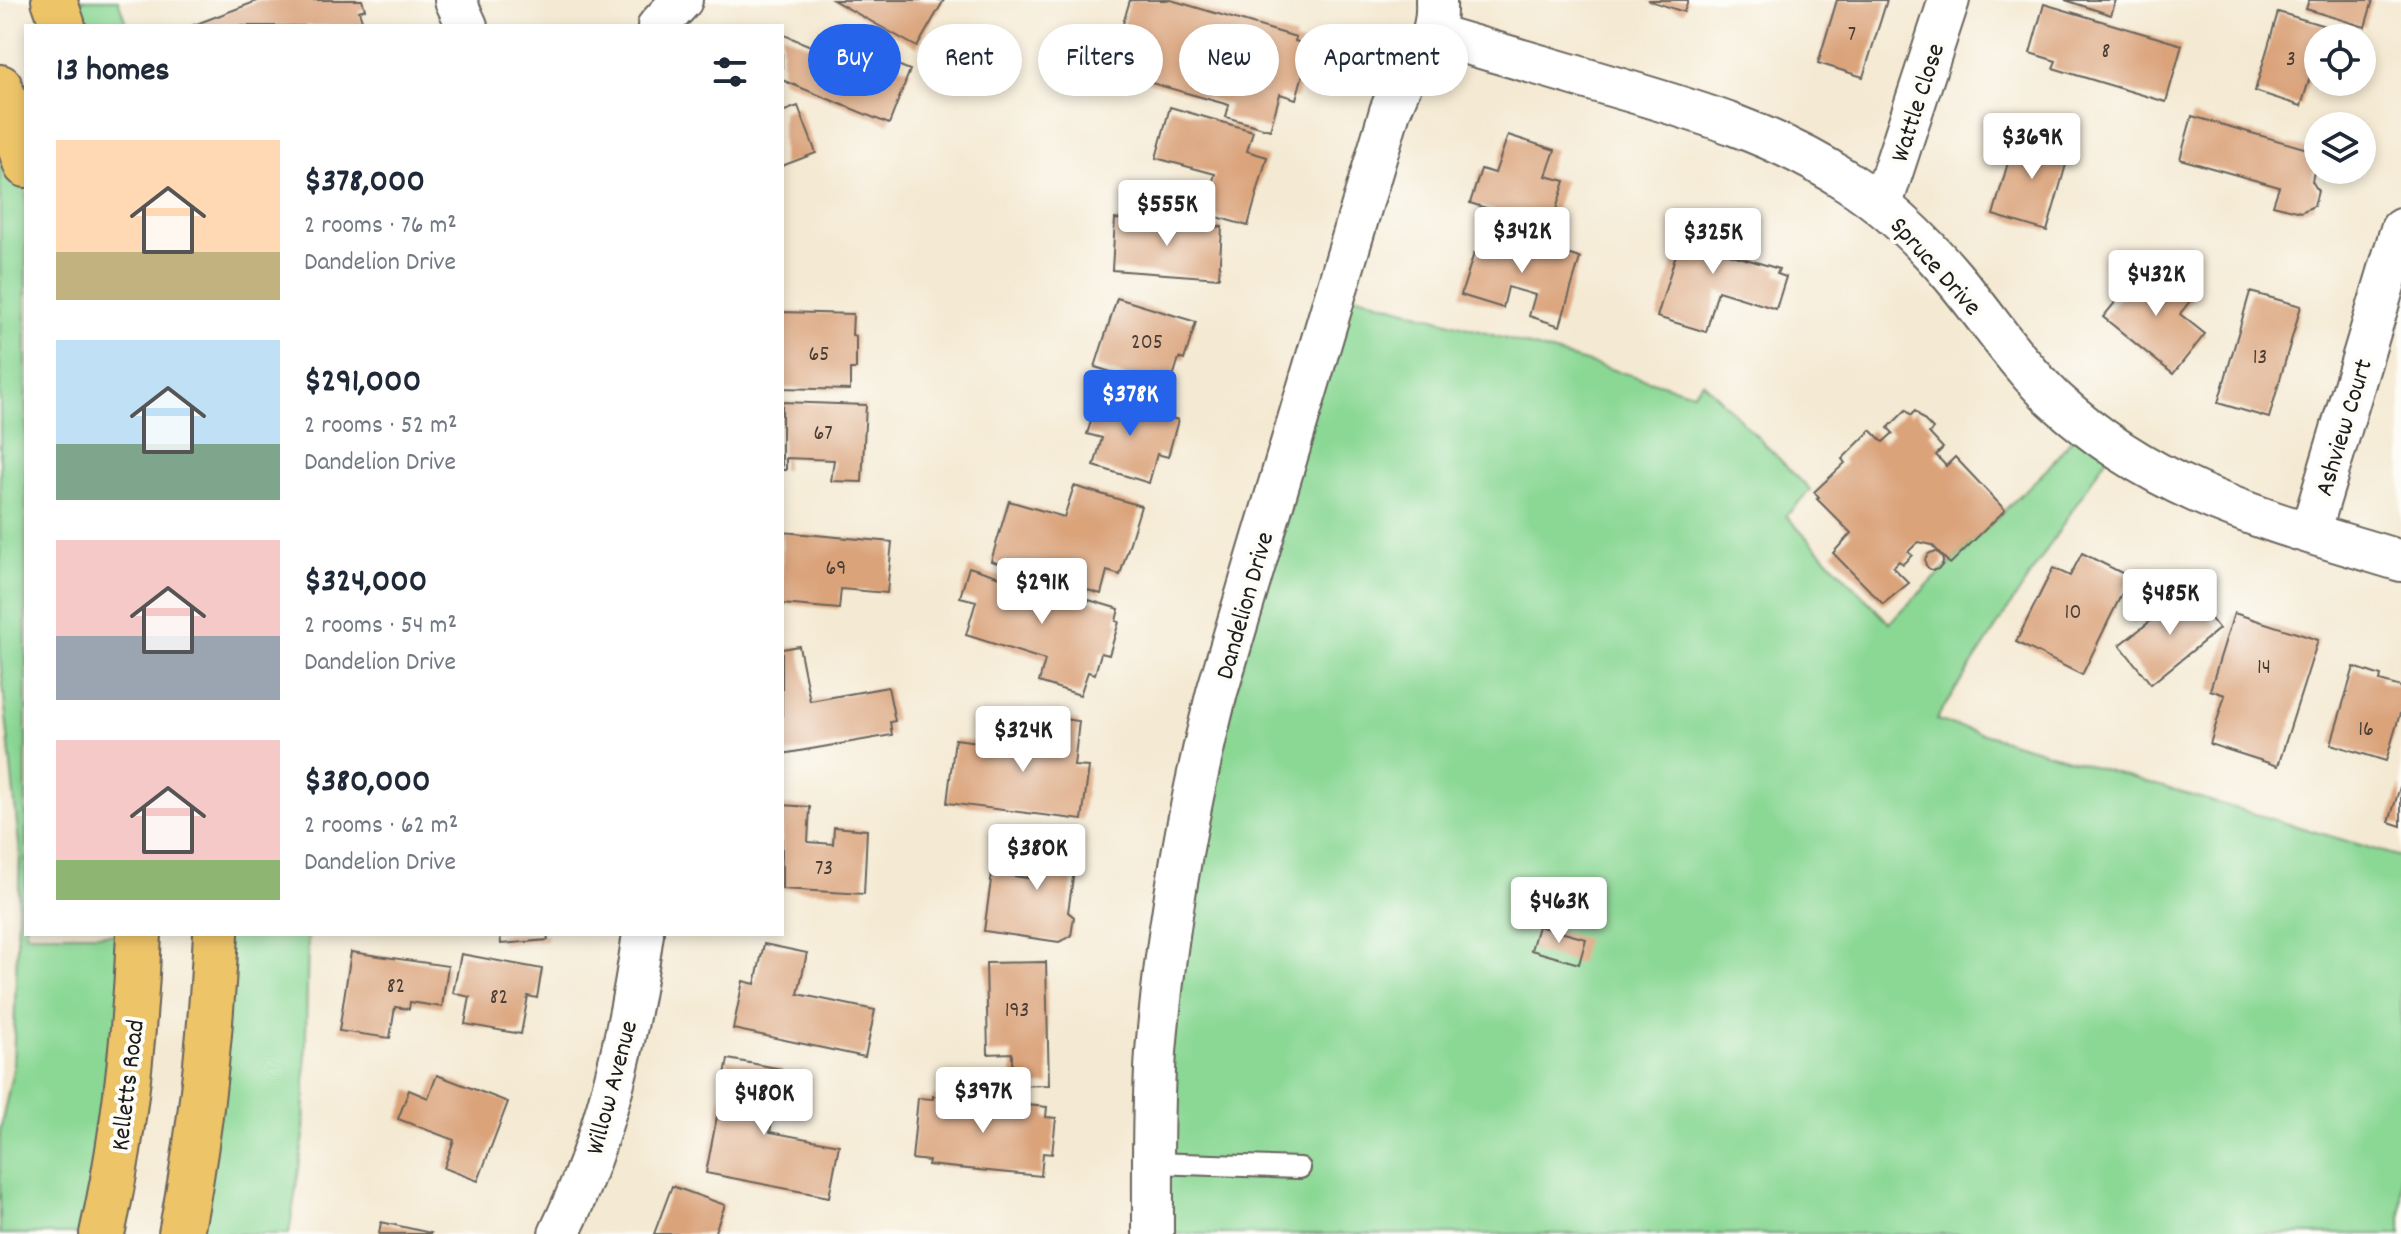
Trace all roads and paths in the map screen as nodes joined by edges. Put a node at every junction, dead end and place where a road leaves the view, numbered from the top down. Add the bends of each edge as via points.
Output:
1 (54, 0) edge
2 (455, 0) edge
3 (682, 0) edge
4 (1949, 0) edge
5 (1434, 17) edge
6 (62, 24) edge
7 (466, 24) edge
8 (660, 24) edge
9 (0, 87) edge
10 (24, 159) edge
11 (1882, 204) junction
12 (2401, 229) edge
13 (2310, 533) junction
14 (2401, 561) edge
15 (139, 936) edge
16 (216, 936) edge
17 (643, 936) edge
18 (1153, 1163) junction
19 (1300, 1168) dead end
20 (102, 1234) edge
21 (181, 1234) edge
22 (559, 1234) edge
23 (1153, 1234) edge

1 - 6 main road
2 - 7 street
3 - 8 street
4 - 11 street, Wattle Close
5 - 11 street, Spruce Drive via 1747,129
5 - 18 street, Dandelion Drive via 1422,56 1390,111 1200,761 1163,977
9 - 10 main road
11 - 13 street, Spruce Drive via 1954,278 2015,358 2090,429 2204,498
12 - 13 street, Ashview Court
13 - 14 street, Spruce Drive
15 - 20 main road, Kelletts Road via 135,1021
16 - 21 main road via 203,1096
17 - 22 street, Willow Avenue via 614,1086
18 - 19 lane
18 - 23 street, Dandelion Drive

